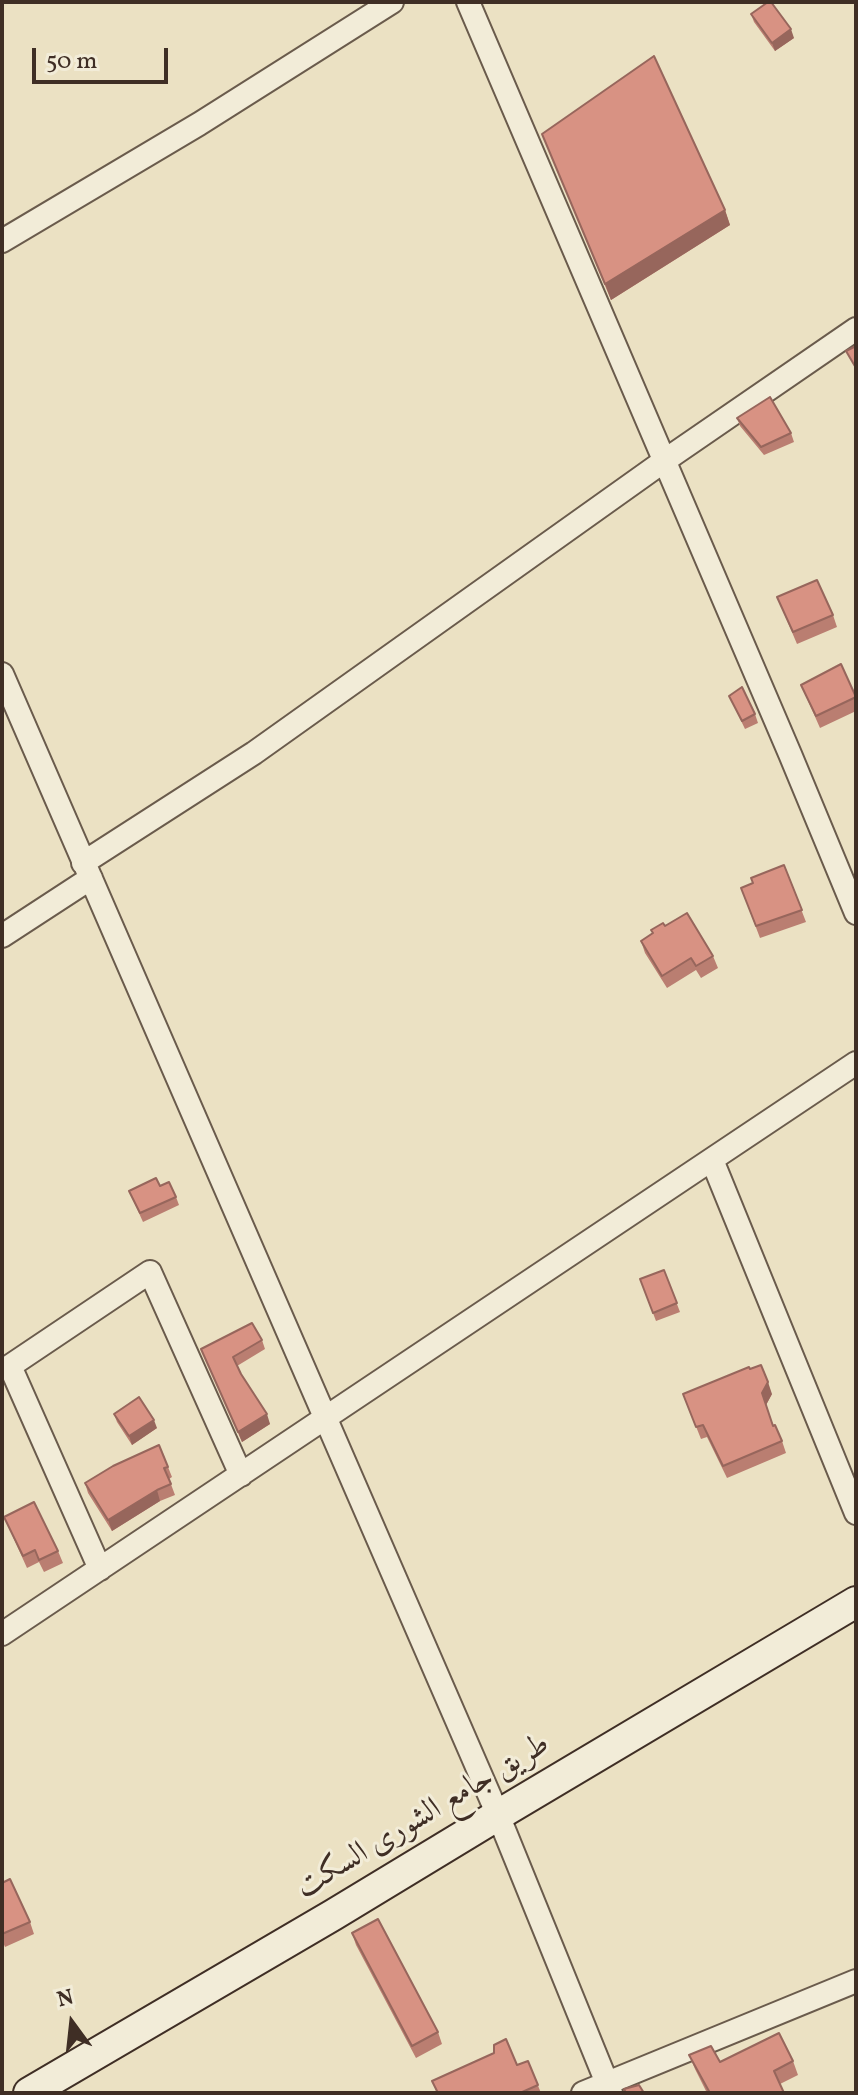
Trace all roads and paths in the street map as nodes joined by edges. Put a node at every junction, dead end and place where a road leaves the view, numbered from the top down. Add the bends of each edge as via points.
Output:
1 (392, 2) edge
2 (468, 2) edge
3 (2, 241) edge
4 (856, 329) edge
5 (664, 461) junction
6 (2, 674) edge
7 (87, 870) junction
8 (856, 913) edge
9 (2, 936) edge
10 (856, 1063) edge
11 (712, 1160) junction
12 (325, 1419) junction
13 (241, 1475) junction
14 (856, 1513) edge
15 (100, 1569) junction
16 (856, 1602) edge
17 (2, 1634) edge
18 (498, 1815) junction
19 (856, 1981) edge
20 (609, 2088) edge
21 (29, 2093) edge
22 (583, 2093) edge

1 - 3 street
2 - 5 street
4 - 5 street
5 - 7 street
5 - 8 street
6 - 7 street
7 - 9 street
7 - 12 street
10 - 11 street
11 - 12 street
11 - 14 street
12 - 13 street
12 - 18 street
13 - 15 street
13 - 15 street via 150,1272 10,1366
15 - 17 street
16 - 18 main road, طريق جامع الشورى السكت
18 - 20 street
18 - 21 main road, طريق جامع الشورى السكت
19 - 20 street
20 - 22 street

